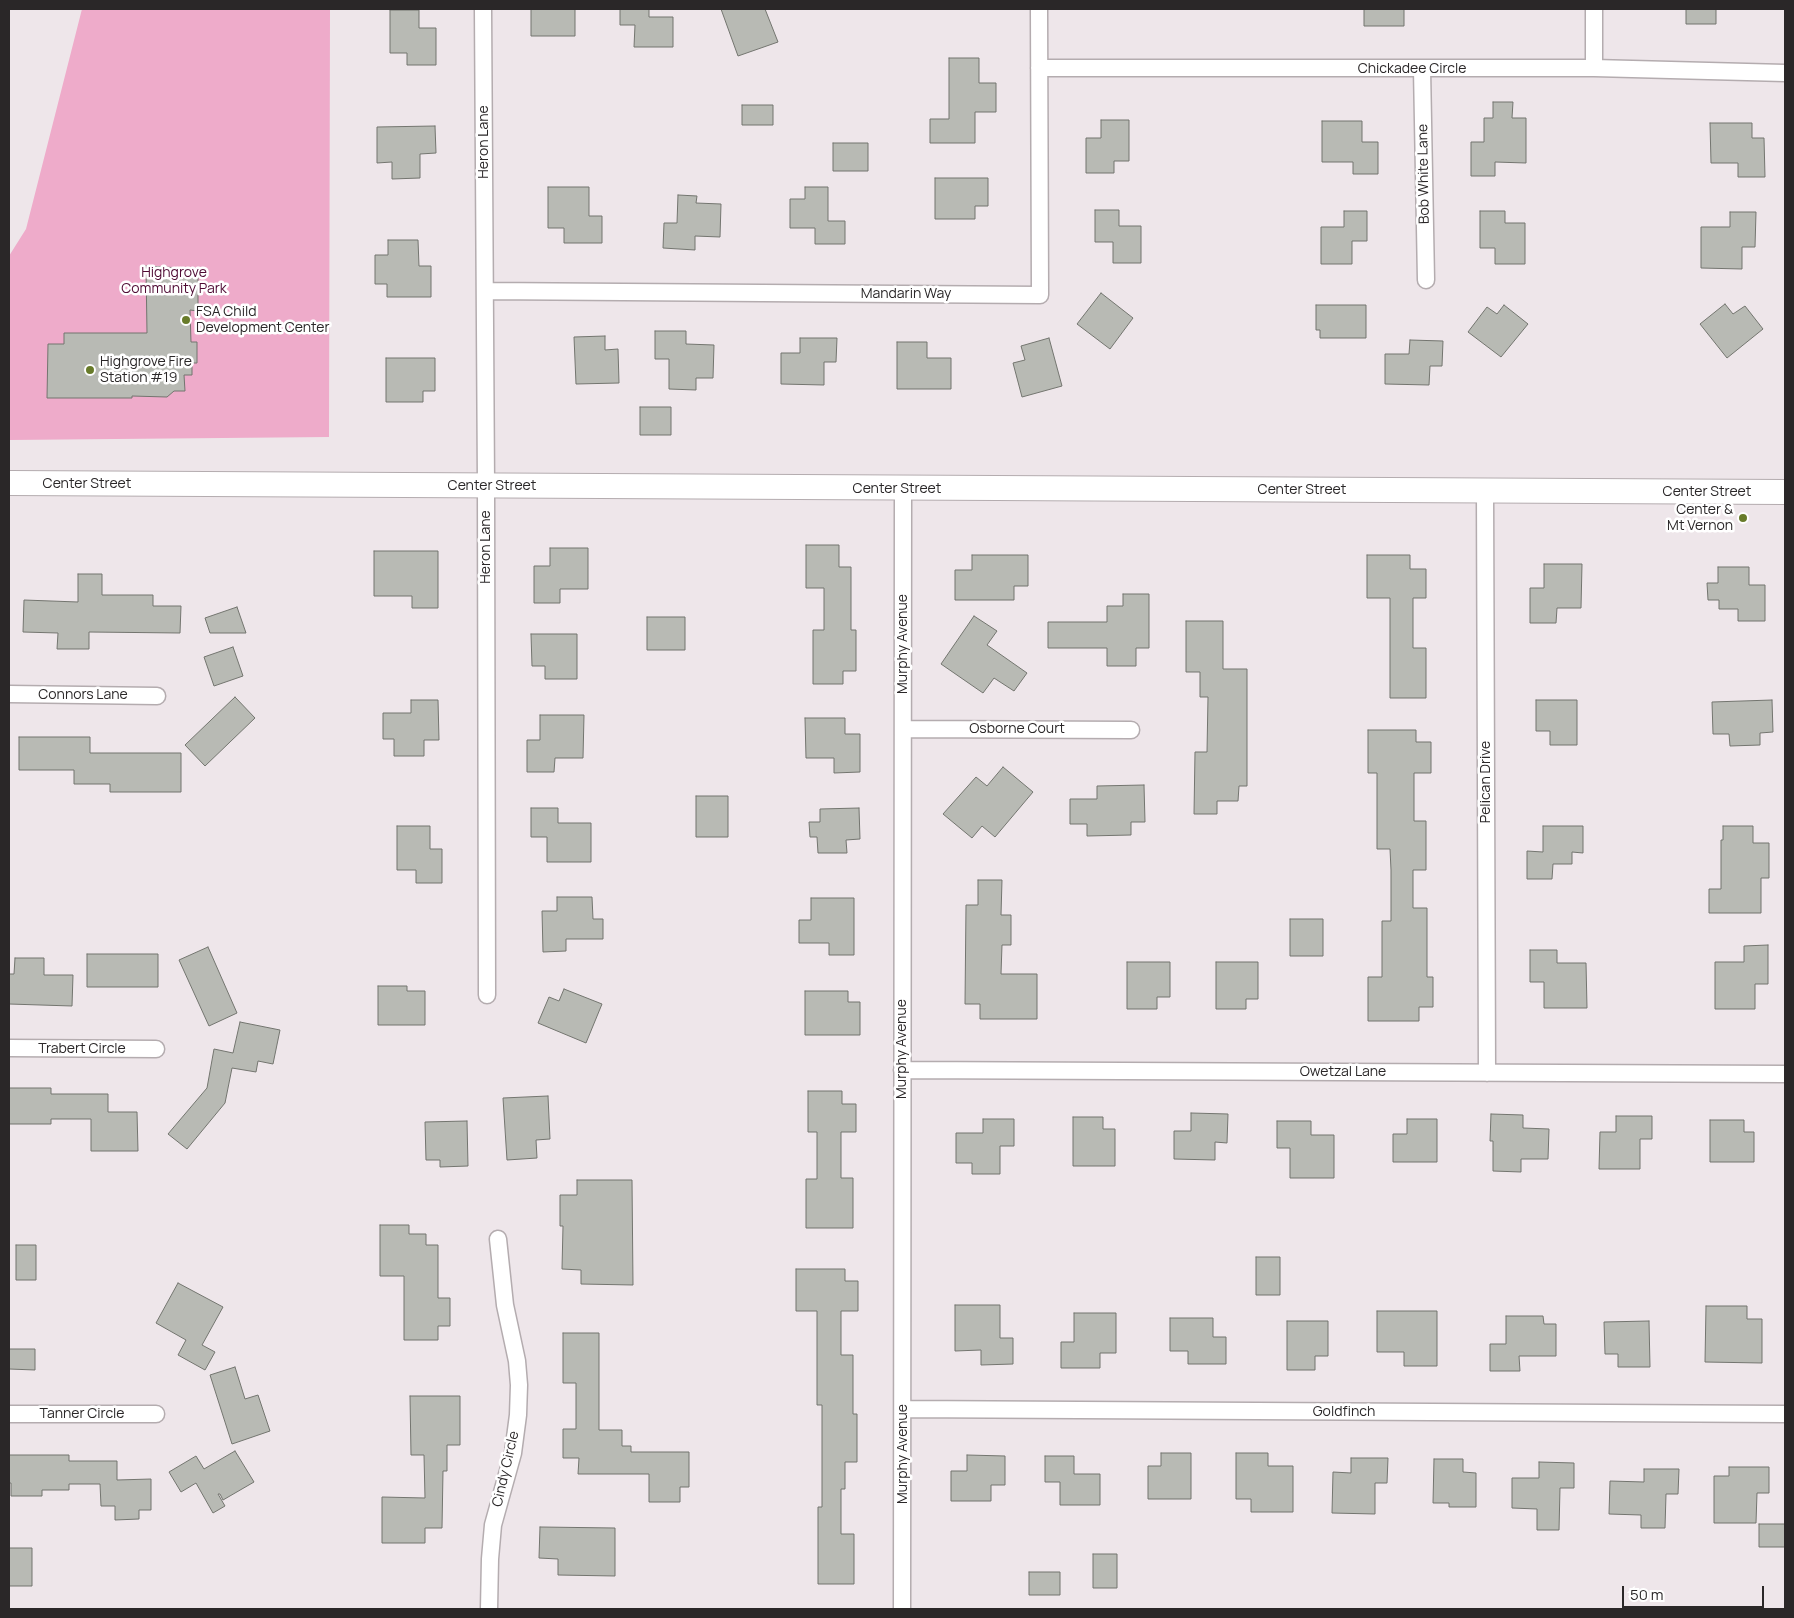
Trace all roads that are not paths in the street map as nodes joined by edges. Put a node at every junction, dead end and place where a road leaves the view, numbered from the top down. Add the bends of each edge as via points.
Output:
1 (483, 9) edge
2 (1039, 9) edge
3 (1594, 9) edge
4 (1039, 68) junction
5 (1594, 68) junction
6 (1422, 69) junction
7 (1785, 72) edge
8 (1426, 280) dead end
9 (485, 291) junction
10 (9, 483) edge
11 (486, 486) junction
12 (903, 489) junction
13 (1485, 491) junction
14 (1785, 492) edge
15 (9, 694) edge
16 (157, 696) dead end
17 (903, 729) junction
18 (1131, 730) dead end
19 (487, 994) dead end
20 (9, 1048) edge
21 (156, 1049) dead end
22 (902, 1070) junction
23 (1487, 1073) junction
24 (1785, 1074) edge
25 (498, 1240) dead end
26 (903, 1410) junction
27 (9, 1414) edge
28 (156, 1414) dead end
29 (1785, 1414) edge
30 (489, 1609) edge
31 (902, 1609) edge

1 - 9 street, Heron Lane
2 - 4 street, Mandarin Way
3 - 5 street
4 - 6 street, Chickadee Circle
4 - 9 street, Mandarin Way via 1040,295
5 - 6 street, Chickadee Circle
5 - 7 street, Chickadee Circle
6 - 8 street, Bob White Lane
9 - 11 street, Heron Lane
10 - 11 main road, Center Street
11 - 12 main road, Center Street
11 - 19 street, Heron Lane
12 - 13 main road, Center Street
12 - 17 street, Murphy Avenue
13 - 14 main road, Center Street
13 - 23 street, Pelican Drive
15 - 16 street, Connors Lane
17 - 18 street, Osborne Court
17 - 22 street, Murphy Avenue
20 - 21 street, Trabert Circle
22 - 23 street, Owetzal Lane
22 - 26 street, Murphy Avenue
23 - 24 street, Owetzal Lane
25 - 30 street, Cindy Circle via 519,1385 513,1453 493,1525
26 - 29 street, Goldfinch
26 - 31 street, Murphy Avenue
27 - 28 street, Tanner Circle

